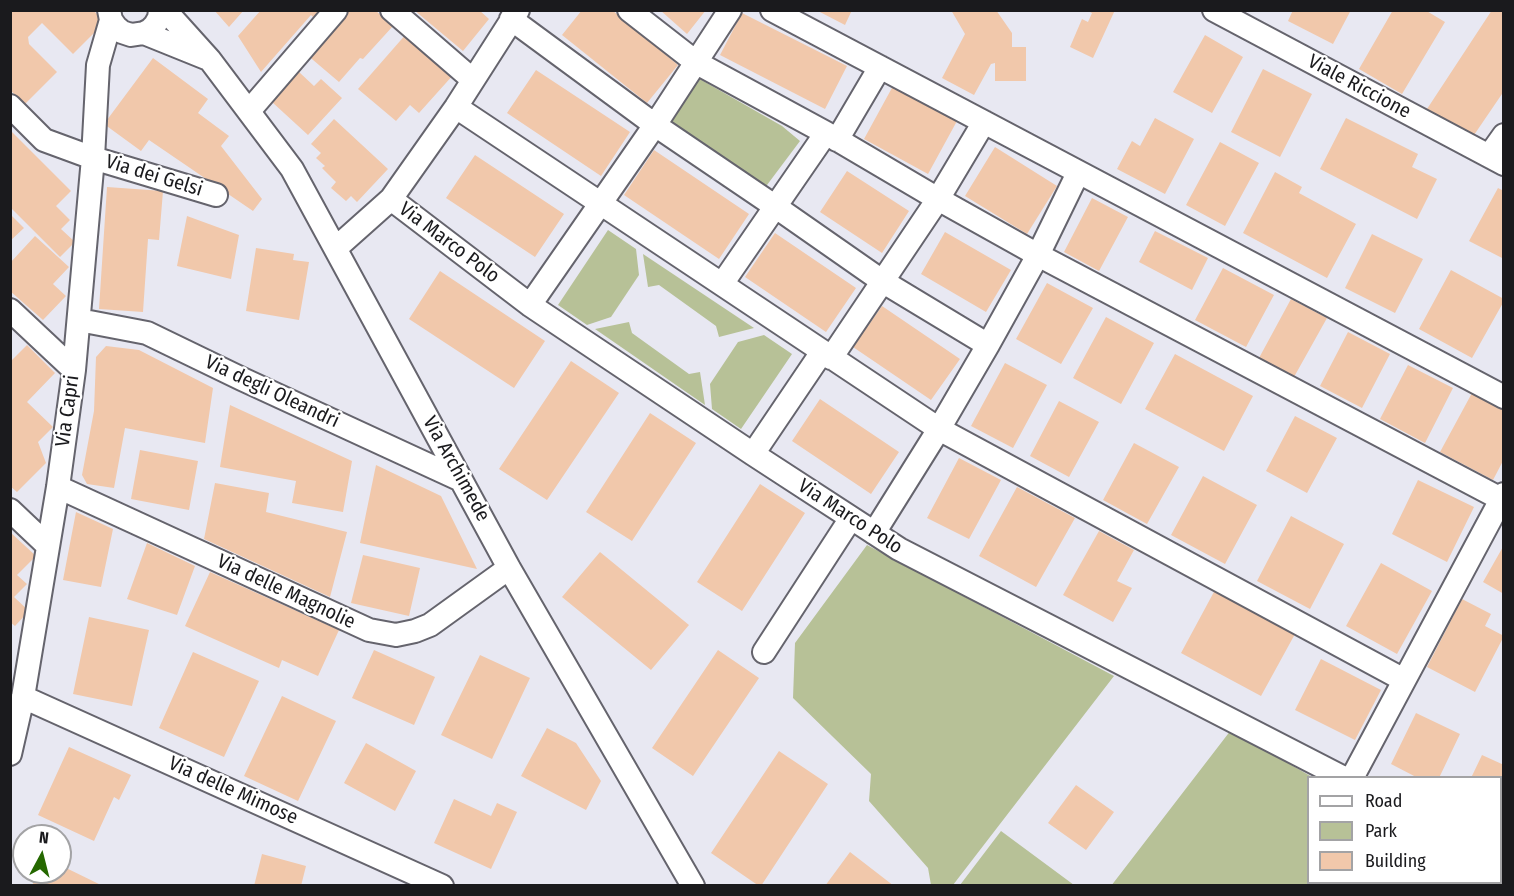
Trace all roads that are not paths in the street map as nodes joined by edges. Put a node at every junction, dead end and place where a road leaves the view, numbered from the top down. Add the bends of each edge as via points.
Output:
1 (160, 10) edge
2 (165, 10) edge
3 (336, 10) edge
4 (629, 10) edge
5 (730, 10) edge
6 (772, 10) edge
7 (1214, 10) edge
8 (393, 11) edge
9 (110, 15) edge
10 (515, 15) edge
11 (137, 34) junction
12 (210, 60) junction
13 (697, 63) junction
14 (98, 65) junction
15 (880, 67) junction
16 (473, 80) junction
17 (10, 106) edge
18 (456, 107) junction
19 (249, 111) junction
20 (984, 122) junction
21 (655, 125) junction
22 (1503, 135) edge
23 (831, 137) junction
24 (93, 158) junction
25 (1496, 160) edge
26 (1078, 173) junction
27 (216, 195) dead end
28 (391, 199) junction
29 (938, 199) junction
30 (599, 204) junction
31 (776, 207) junction
32 (336, 248) junction
33 (1038, 255) junction
34 (882, 281) junction
35 (722, 284) junction
36 (530, 304) junction
37 (10, 310) edge
38 (79, 321) junction
39 (988, 345) junction
40 (827, 355) junction
41 (74, 370) junction
42 (1503, 397) edge
43 (939, 429) junction
44 (753, 454) junction
45 (461, 480) junction
46 (58, 487) junction
47 (1502, 496) edge
48 (10, 510) edge
49 (851, 518) junction
50 (874, 533) junction
51 (47, 545) junction
52 (509, 568) junction
53 (764, 652) dead end
54 (1404, 680) junction
55 (23, 697) junction
56 (10, 754) edge
57 (1342, 776) edge
58 (1353, 776) edge
59 (442, 885) edge
60 (693, 885) edge

1 - 11 street via 155,25
2 - 12 street, Via Archimede
3 - 19 street
4 - 13 street
5 - 13 street
6 - 15 street
7 - 25 street, Viale Riccione
8 - 16 street
9 - 11 street via 122,32
9 - 14 street, Via Capri
10 - 16 street
10 - 21 street
11 - 12 street
11 - 14 street
12 - 19 street, Via Archimede
13 - 21 street
13 - 23 street
14 - 24 street, Via Capri
15 - 20 street
15 - 23 street
16 - 18 street
17 - 24 street, Via dei Gelsi via 44,140
18 - 28 street
18 - 30 street
19 - 32 street, Via Archimede via 292,169
20 - 26 street
20 - 29 street
21 - 30 street
21 - 31 street
22 - 25 street
23 - 29 street
23 - 31 street
24 - 27 street, Via dei Gelsi
24 - 38 street, Via Capri
26 - 33 street
26 - 42 street
28 - 32 street
28 - 36 street, Via Marco Polo
29 - 33 street
29 - 34 street
30 - 35 street
30 - 36 street
31 - 34 street
31 - 35 street
32 - 45 street, Via Archimede
33 - 39 street
33 - 47 street
34 - 39 street
34 - 40 street
35 - 40 street
36 - 44 street, Via Marco Polo
37 - 41 street
38 - 41 street, Via Capri
38 - 45 street, Via degli Oleandri via 147,333
39 - 43 street
40 - 43 street
40 - 44 street
41 - 46 street, Via Capri
43 - 50 street
43 - 54 street
44 - 49 street, Via Marco Polo
45 - 52 street, Via Archimede
46 - 51 street, Via Capri
46 - 52 street, Via delle Magnolie via 369,630 396,635 430,625
47 - 54 street
48 - 51 street
49 - 50 street, Via Marco Polo
49 - 53 street
50 - 57 street, Via Marco Polo
51 - 55 street, Via Capri
52 - 60 street, Via Archimede
54 - 58 street
55 - 56 street, Via Capri
55 - 59 street, Via delle Mimose

